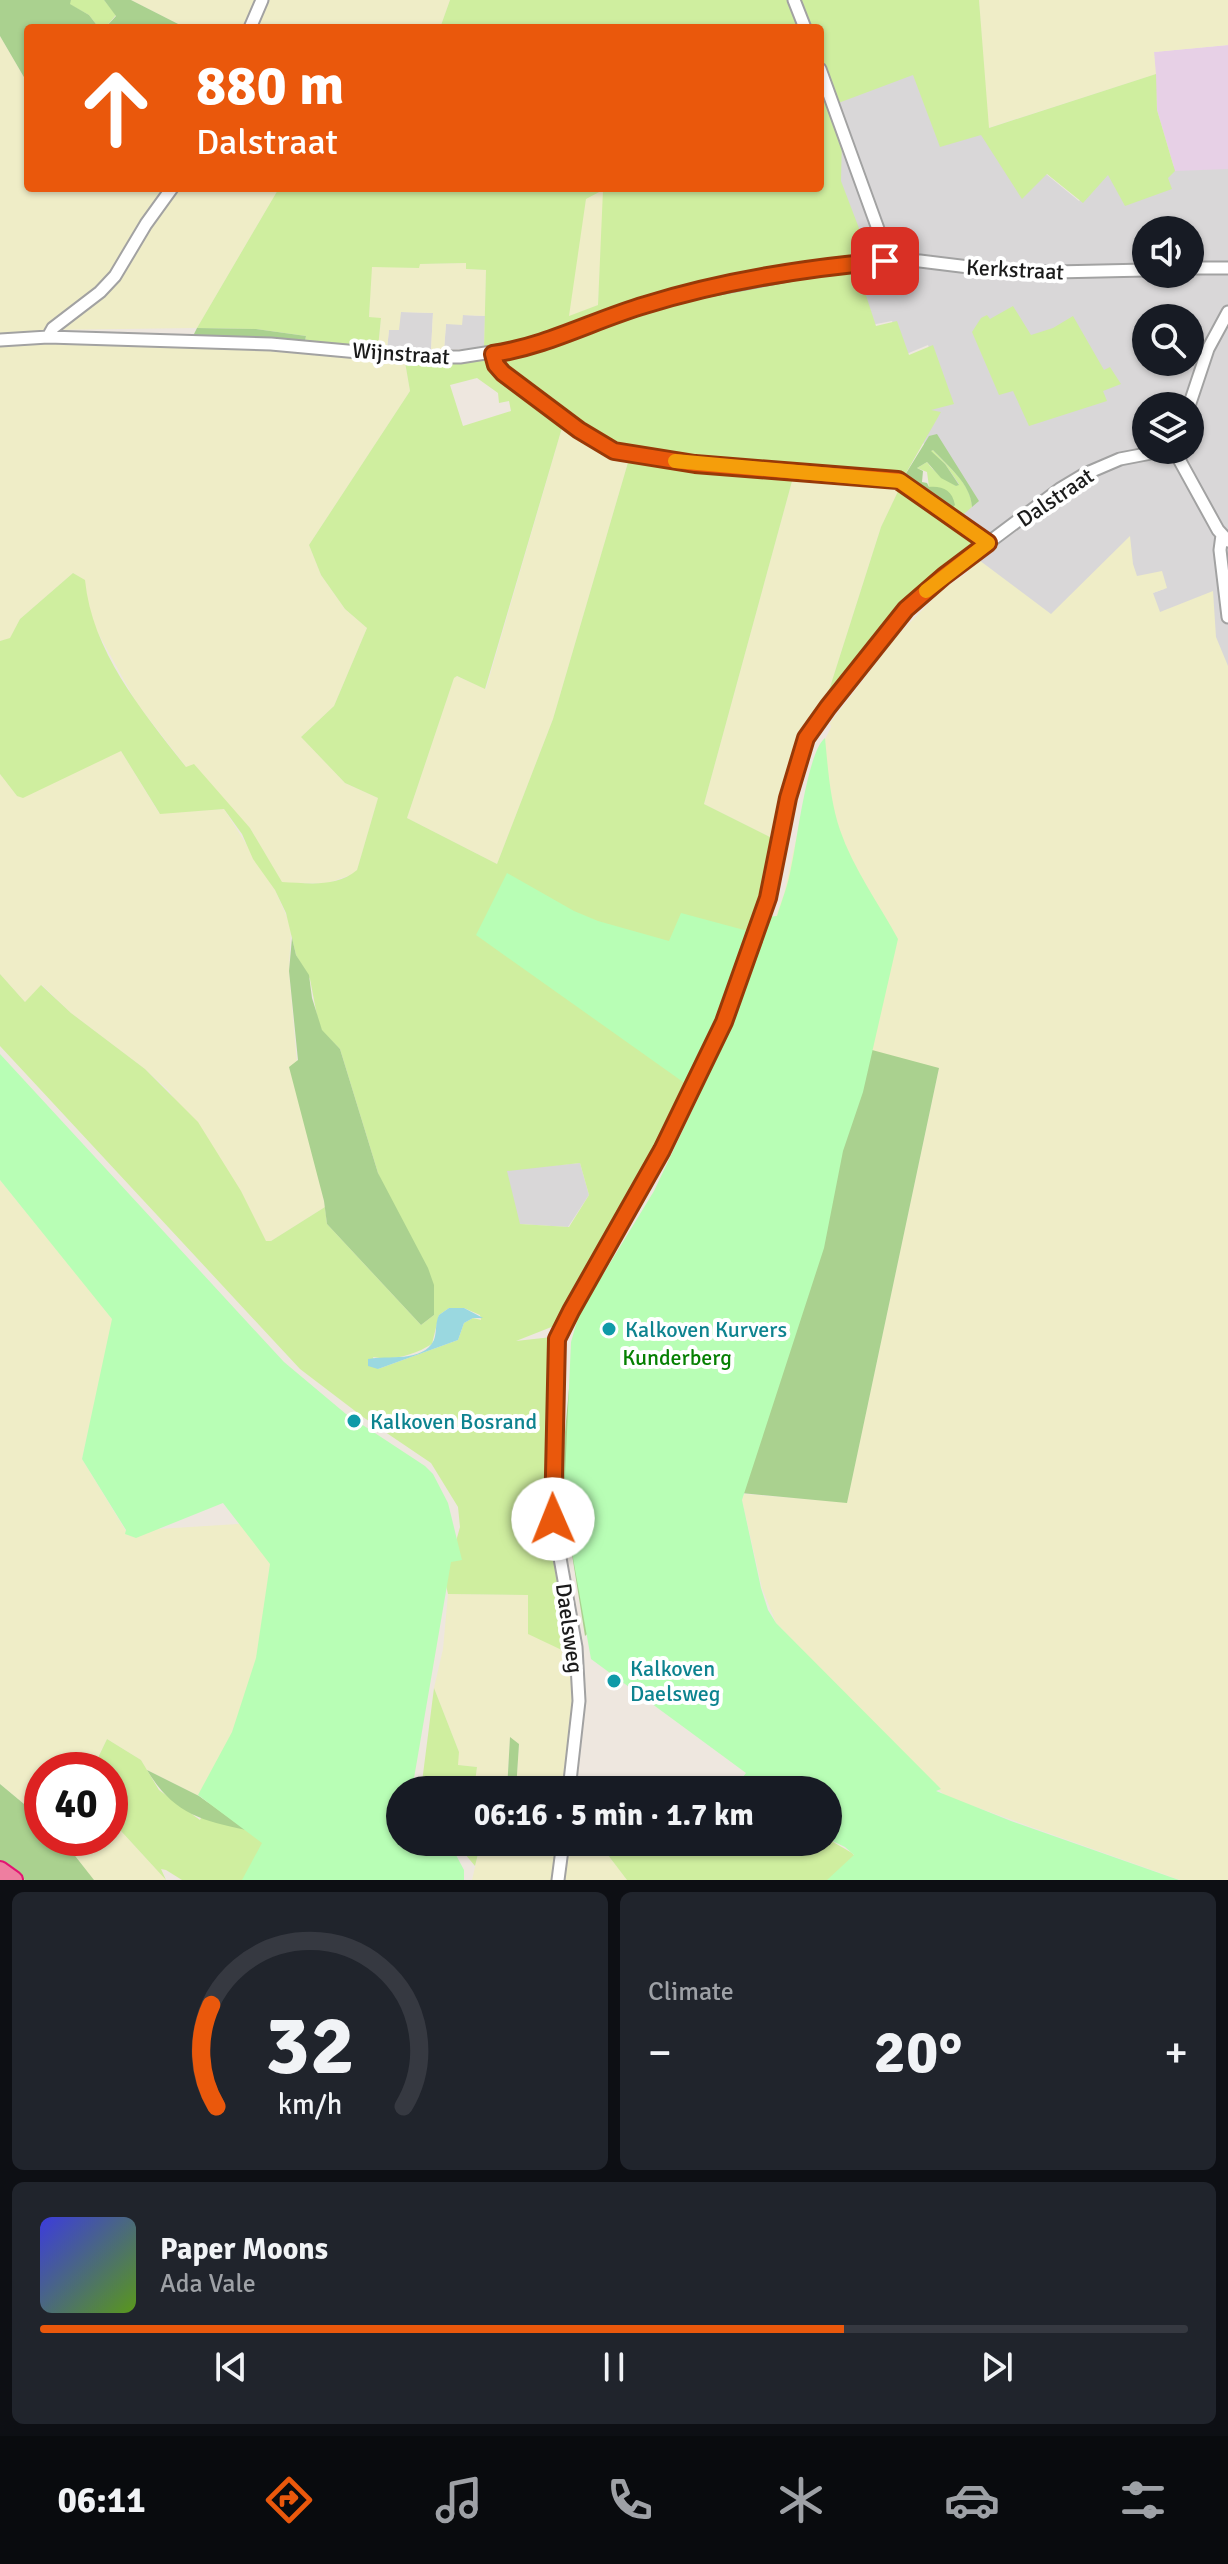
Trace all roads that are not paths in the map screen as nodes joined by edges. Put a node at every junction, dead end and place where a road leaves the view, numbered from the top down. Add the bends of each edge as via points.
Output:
1 (262, 0) edge
2 (794, 0) edge
3 (252, 24) edge
4 (803, 24) edge
5 (824, 80) edge
6 (169, 192) edge
7 (885, 261) junction
8 (1204, 268) edge
9 (1228, 268) edge
10 (1132, 270) edge
11 (1228, 312) edge
12 (48, 337) junction
13 (0, 340) edge
14 (493, 354) junction
15 (1194, 392) edge
16 (1132, 457) edge
17 (1182, 464) edge
18 (1225, 538) edge
19 (988, 543) junction
20 (954, 568) joint
21 (1228, 617) edge
22 (571, 1776) edge
23 (561, 1856) edge
24 (0, 1870) edge
25 (14, 1880) edge
26 (558, 1880) edge

1 - 3 street
2 - 4 street
5 - 7 street via 886,251
6 - 12 street via 115,276
7 - 10 street, Kerkstraat via 1055,272
7 - 14 street, Wijnstraat via 682,295
8 - 9 street
11 - 15 street
12 - 13 street, Wijnstraat
12 - 14 street, Wijnstraat via 271,344 424,357
14 - 19 street via 503,373 614,451 695,464 898,480
16 - 19 street, Dalstraat via 1085,474
17 - 18 street
18 - 21 street via 1220,550
19 - 20 street, Dalstraat
20 - 22 street, Daelsweg via 906,609 806,738 768,898 724,1022 662,1150 557,1339 553,1519 579,1684
23 - 26 street
24 - 25 highway

